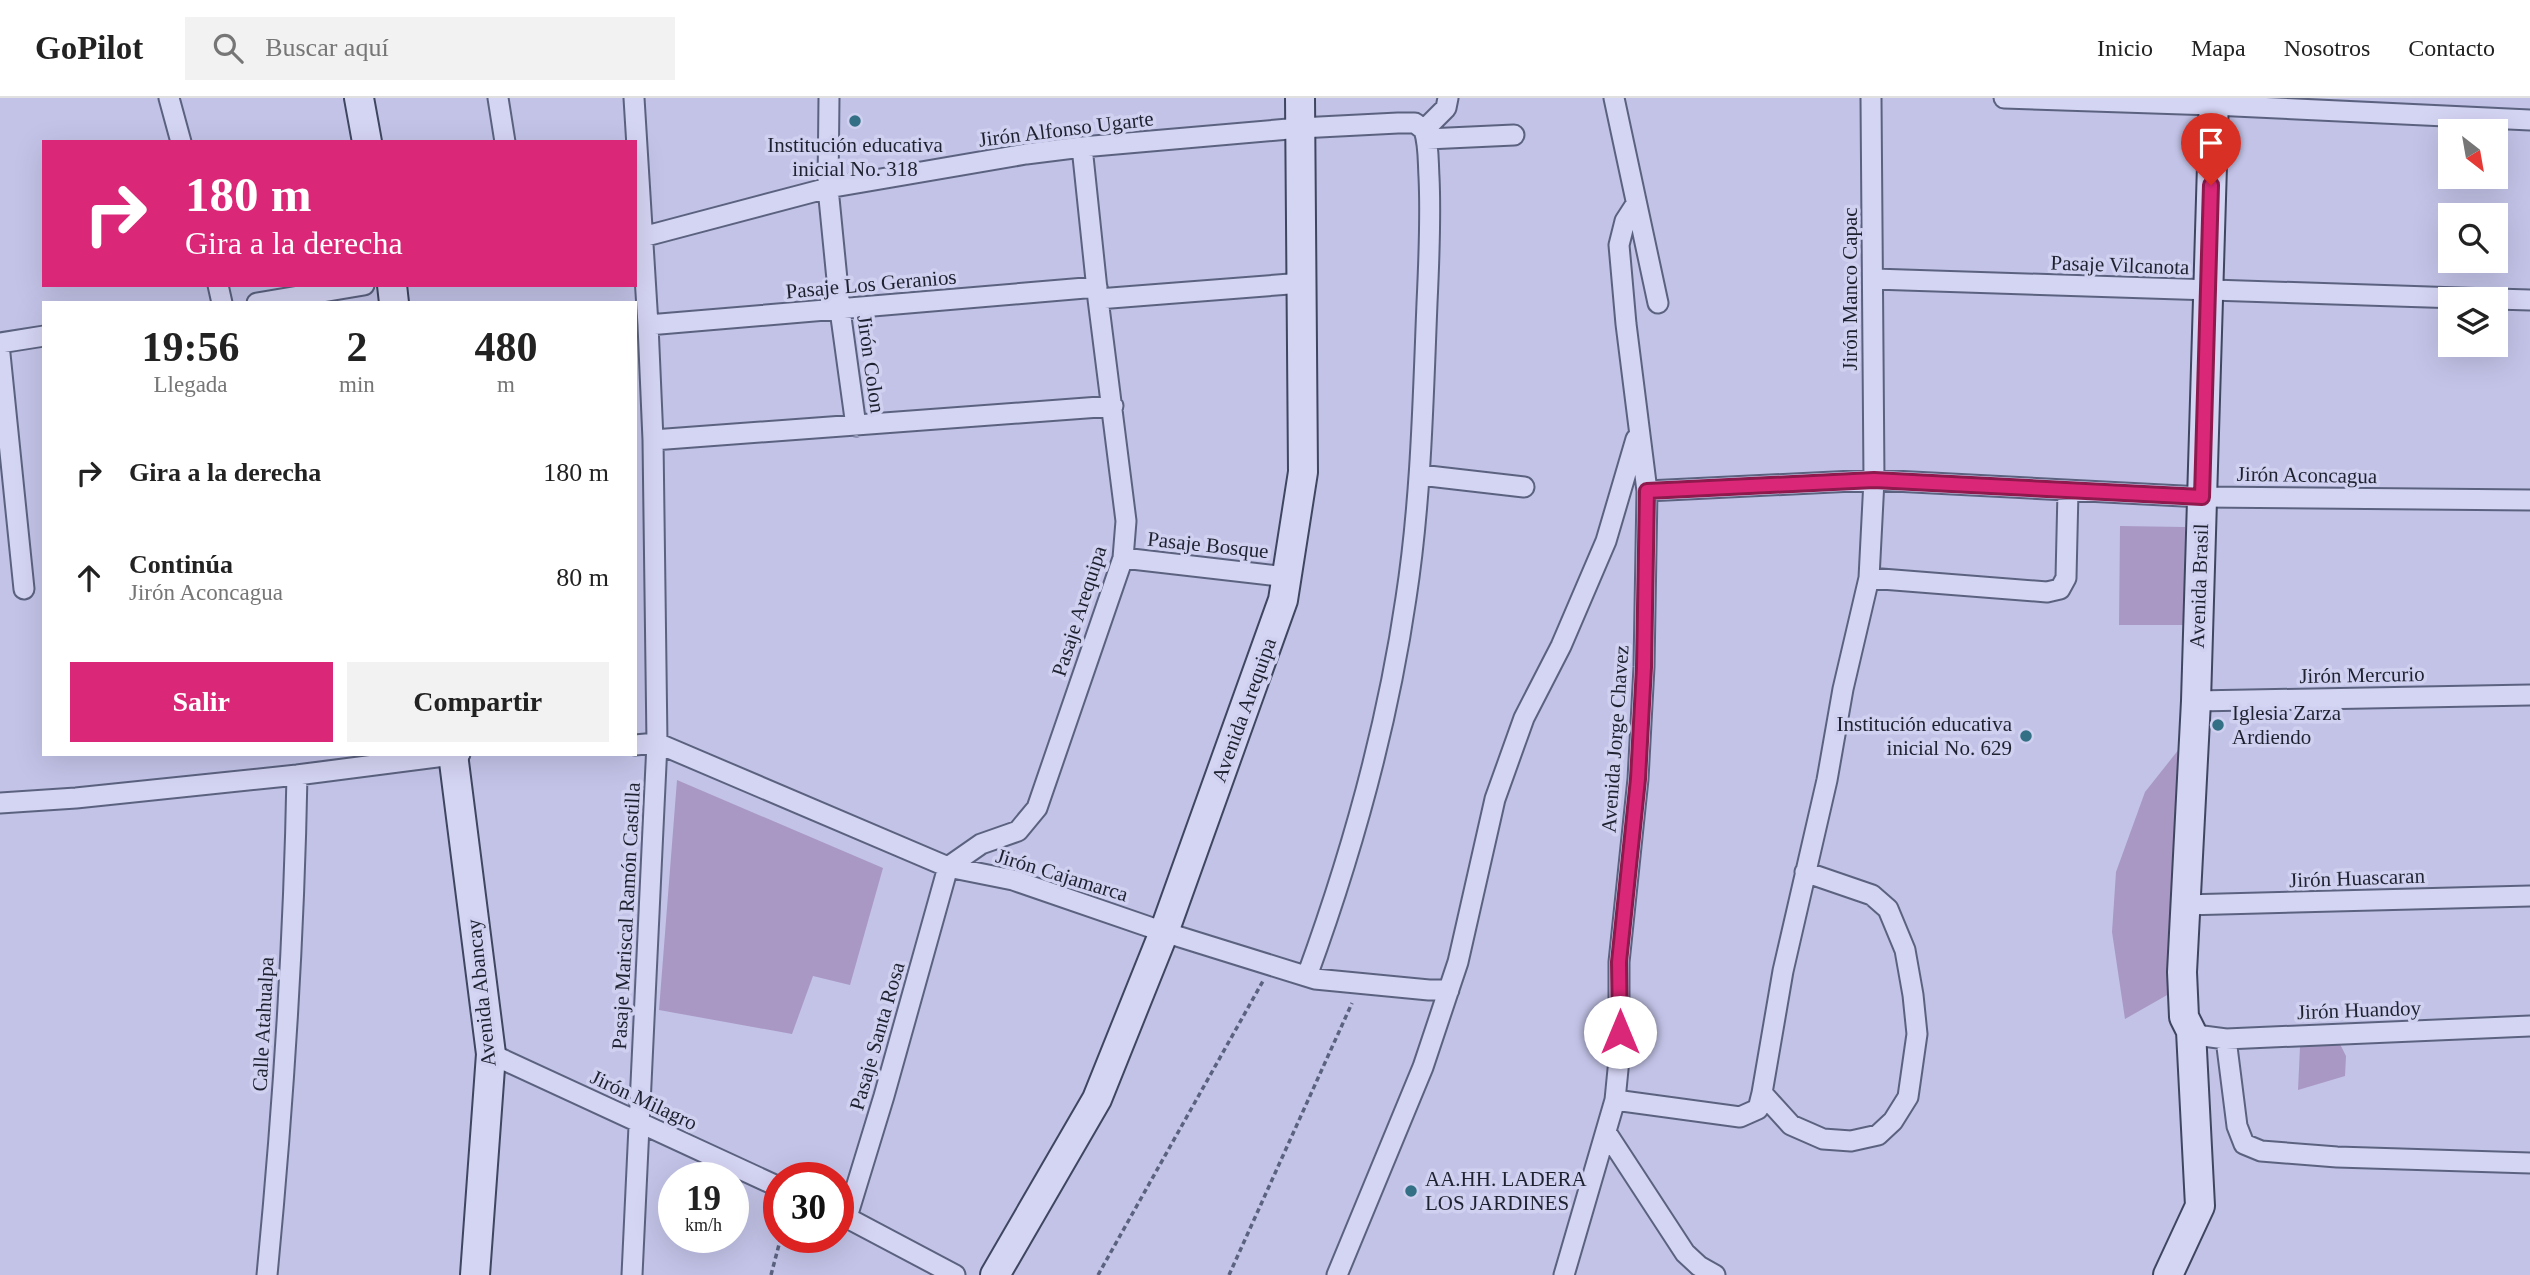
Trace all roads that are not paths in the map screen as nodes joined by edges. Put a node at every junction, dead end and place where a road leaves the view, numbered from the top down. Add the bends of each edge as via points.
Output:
1 (169, 98) edge
2 (359, 98) edge
3 (498, 98) edge
4 (634, 98) edge
5 (829, 98) edge
6 (1300, 98) edge
7 (1448, 98) edge
8 (1614, 98) edge
9 (1871, 98) edge
10 (2004, 98) edge
11 (2213, 101) edge
12 (2530, 120) edge
13 (1300, 128) junction
14 (1425, 134) junction
15 (1514, 135) dead end
16 (180, 140) edge
17 (366, 140) edge
18 (505, 140) edge
19 (635, 140) edge
20 (1082, 146) junction
21 (828, 188) junction
22 (637, 204) edge
23 (1636, 204) junction
24 (638, 239) edge
25 (1874, 279) junction
26 (1303, 283) junction
27 (352, 287) edge
28 (2209, 291) junction
29 (1097, 293) junction
30 (2438, 297) edge
31 (2508, 299) edge
32 (2530, 300) edge
33 (269, 301) edge
34 (1658, 303) dead end
35 (840, 310) junction
36 (648, 325) junction
37 (42, 336) edge
38 (0, 343) edge
39 (0, 354) edge
40 (1113, 406) junction
41 (856, 426) junction
42 (1639, 429) junction
43 (653, 440) junction
44 (1420, 475) junction
45 (1874, 480) junction
46 (1524, 487) dead end
47 (1647, 491) junction
48 (2068, 491) junction
49 (2202, 497) junction
50 (2530, 500) edge
51 (1124, 558) junction
52 (1287, 577) junction
53 (1869, 578) junction
54 (24, 589) dead end
55 (2530, 695) edge
56 (2196, 701) junction
57 (657, 743) junction
58 (637, 745) edge
59 (424, 756) edge
60 (453, 756) edge
61 (336, 762) edge
62 (297, 775) junction
63 (0, 803) edge
64 (948, 867) junction
65 (1805, 872) junction
66 (2530, 896) edge
67 (2185, 905) junction
68 (1164, 932) junction
69 (1307, 976) junction
70 (1449, 990) junction
71 (2530, 1026) edge
72 (2191, 1031) junction
73 (2226, 1038) junction
74 (491, 1054) junction
75 (1762, 1093) junction
76 (1615, 1100) junction
77 (638, 1122) junction
78 (1606, 1132) junction
79 (2530, 1163) edge
80 (763, 1180) edge
81 (854, 1181) edge
82 (854, 1221) edge
83 (267, 1275) edge
84 (475, 1275) edge
85 (632, 1275) edge
86 (955, 1275) edge
87 (995, 1275) edge
88 (1336, 1275) edge
89 (1564, 1275) edge
90 (1715, 1275) edge
91 (2168, 1275) edge

1 - 16 street
2 - 17 street
3 - 18 street
4 - 19 street, Pasaje Mariscal Ramón Castilla
5 - 21 street, Jirón Colon
6 - 13 street, Avenida Arequipa
7 - 14 street
8 - 23 street
9 - 25 street, Jirón Manco Capac
10 - 11 street
11 - 12 street
11 - 28 street, Avenida Brasil
13 - 14 street, Jirón Alfonso Ugarte via 1415,123
13 - 20 street, Jirón Alfonso Ugarte
13 - 26 street, Avenida Arequipa
14 - 15 street, Jirón Alfonso Ugarte
14 - 44 street via 1431,209
20 - 21 street, Jirón Alfonso Ugarte
20 - 29 street, Pasaje Arequipa
21 - 24 street, Jirón Alfonso Ugarte
21 - 35 street, Jirón Colon
22 - 24 street, Pasaje Mariscal Ramón Castilla
23 - 34 street
23 - 42 street, Avenida Jorge Chavez via 1619,245
24 - 36 street, Pasaje Mariscal Ramón Castilla
25 - 28 street, Pasaje Vilcanota
25 - 45 street, Jirón Manco Capac
26 - 29 street, Pasaje Los Geranios
26 - 52 street, Avenida Arequipa via 1303,471
27 - 33 street
28 - 30 street, Pasaje Vilcanota
28 - 49 street, Avenida Brasil
29 - 35 street, Pasaje Los Geranios
29 - 40 street, Pasaje Arequipa
31 - 32 street, Pasaje Vilcanota
35 - 36 street, Pasaje Los Geranios
35 - 41 street, Jirón Colon
36 - 43 street, Pasaje Mariscal Ramón Castilla
37 - 38 street
39 - 54 street
40 - 41 street
40 - 51 street, Pasaje Arequipa via 1126,521
41 - 43 street
42 - 47 street, Avenida Jorge Chavez
42 - 70 street via 1606,541 1524,718 1495,799
43 - 57 street, Pasaje Mariscal Ramón Castilla
44 - 46 street
44 - 69 street via 1407,596 1382,731 1349,855
45 - 47 street, Jirón Aconcagua
45 - 48 street, Jirón Aconcagua
45 - 53 street, Jirón Manco Capac
47 - 76 street, Avenida Jorge Chavez via 1644,667 1619,962
48 - 49 street, Jirón Aconcagua
48 - 53 street via 2066,578 2060,589 2047,592
49 - 50 street, Jirón Aconcagua
49 - 56 street, Avenida Brasil
51 - 52 street, Pasaje Bosque
51 - 64 street, Pasaje Arequipa via 1037,808 1018,831 981,844
52 - 68 street, Avenida Arequipa via 1283,600
53 - 65 street, Jirón Manco Capac
55 - 56 street, Jirón Mercurio
56 - 67 street, Avenida Brasil
57 - 58 street, Jirón Cajamarca
57 - 64 street, Jirón Cajamarca
57 - 77 street, Pasaje Mariscal Ramón Castilla
59 - 61 street
60 - 74 street, Avenida Abancay
61 - 62 street
62 - 63 street
62 - 83 street, Calle Atahualpa via 279,1155
64 - 68 street, Jirón Cajamarca via 1013,880
64 - 81 street, Pasaje Santa Rosa via 884,1096
65 - 75 street, Jirón Manco Capac
65 - 75 street via 1872,895 1888,909 1905,950 1913,995 1917,1034 1908,1097 1878,1135 1851,1140 1823,1139 1791,1125
66 - 67 street, Jirón Huascaran
67 - 72 street, Avenida Brasil via 2184,1017
68 - 69 street, Jirón Cajamarca
68 - 87 street, Avenida Arequipa via 1097,1099
69 - 70 street, Jirón Cajamarca
70 - 88 street via 1405,1113
71 - 73 street, Jirón Huandoy
72 - 73 street, Jirón Huandoy
72 - 91 street, Avenida Brasil via 2200,1206
73 - 79 street via 2236,1126 2244,1144 2261,1151
74 - 77 street, Jirón Milagro
74 - 84 street, Avenida Abancay
75 - 76 street via 1758,1109 1740,1116
76 - 78 street, Avenida Jorge Chavez
77 - 80 street, Jirón Milagro
77 - 85 street, Pasaje Mariscal Ramón Castilla
78 - 89 street, Avenida Jorge Chavez
78 - 90 street via 1685,1253
82 - 86 street

